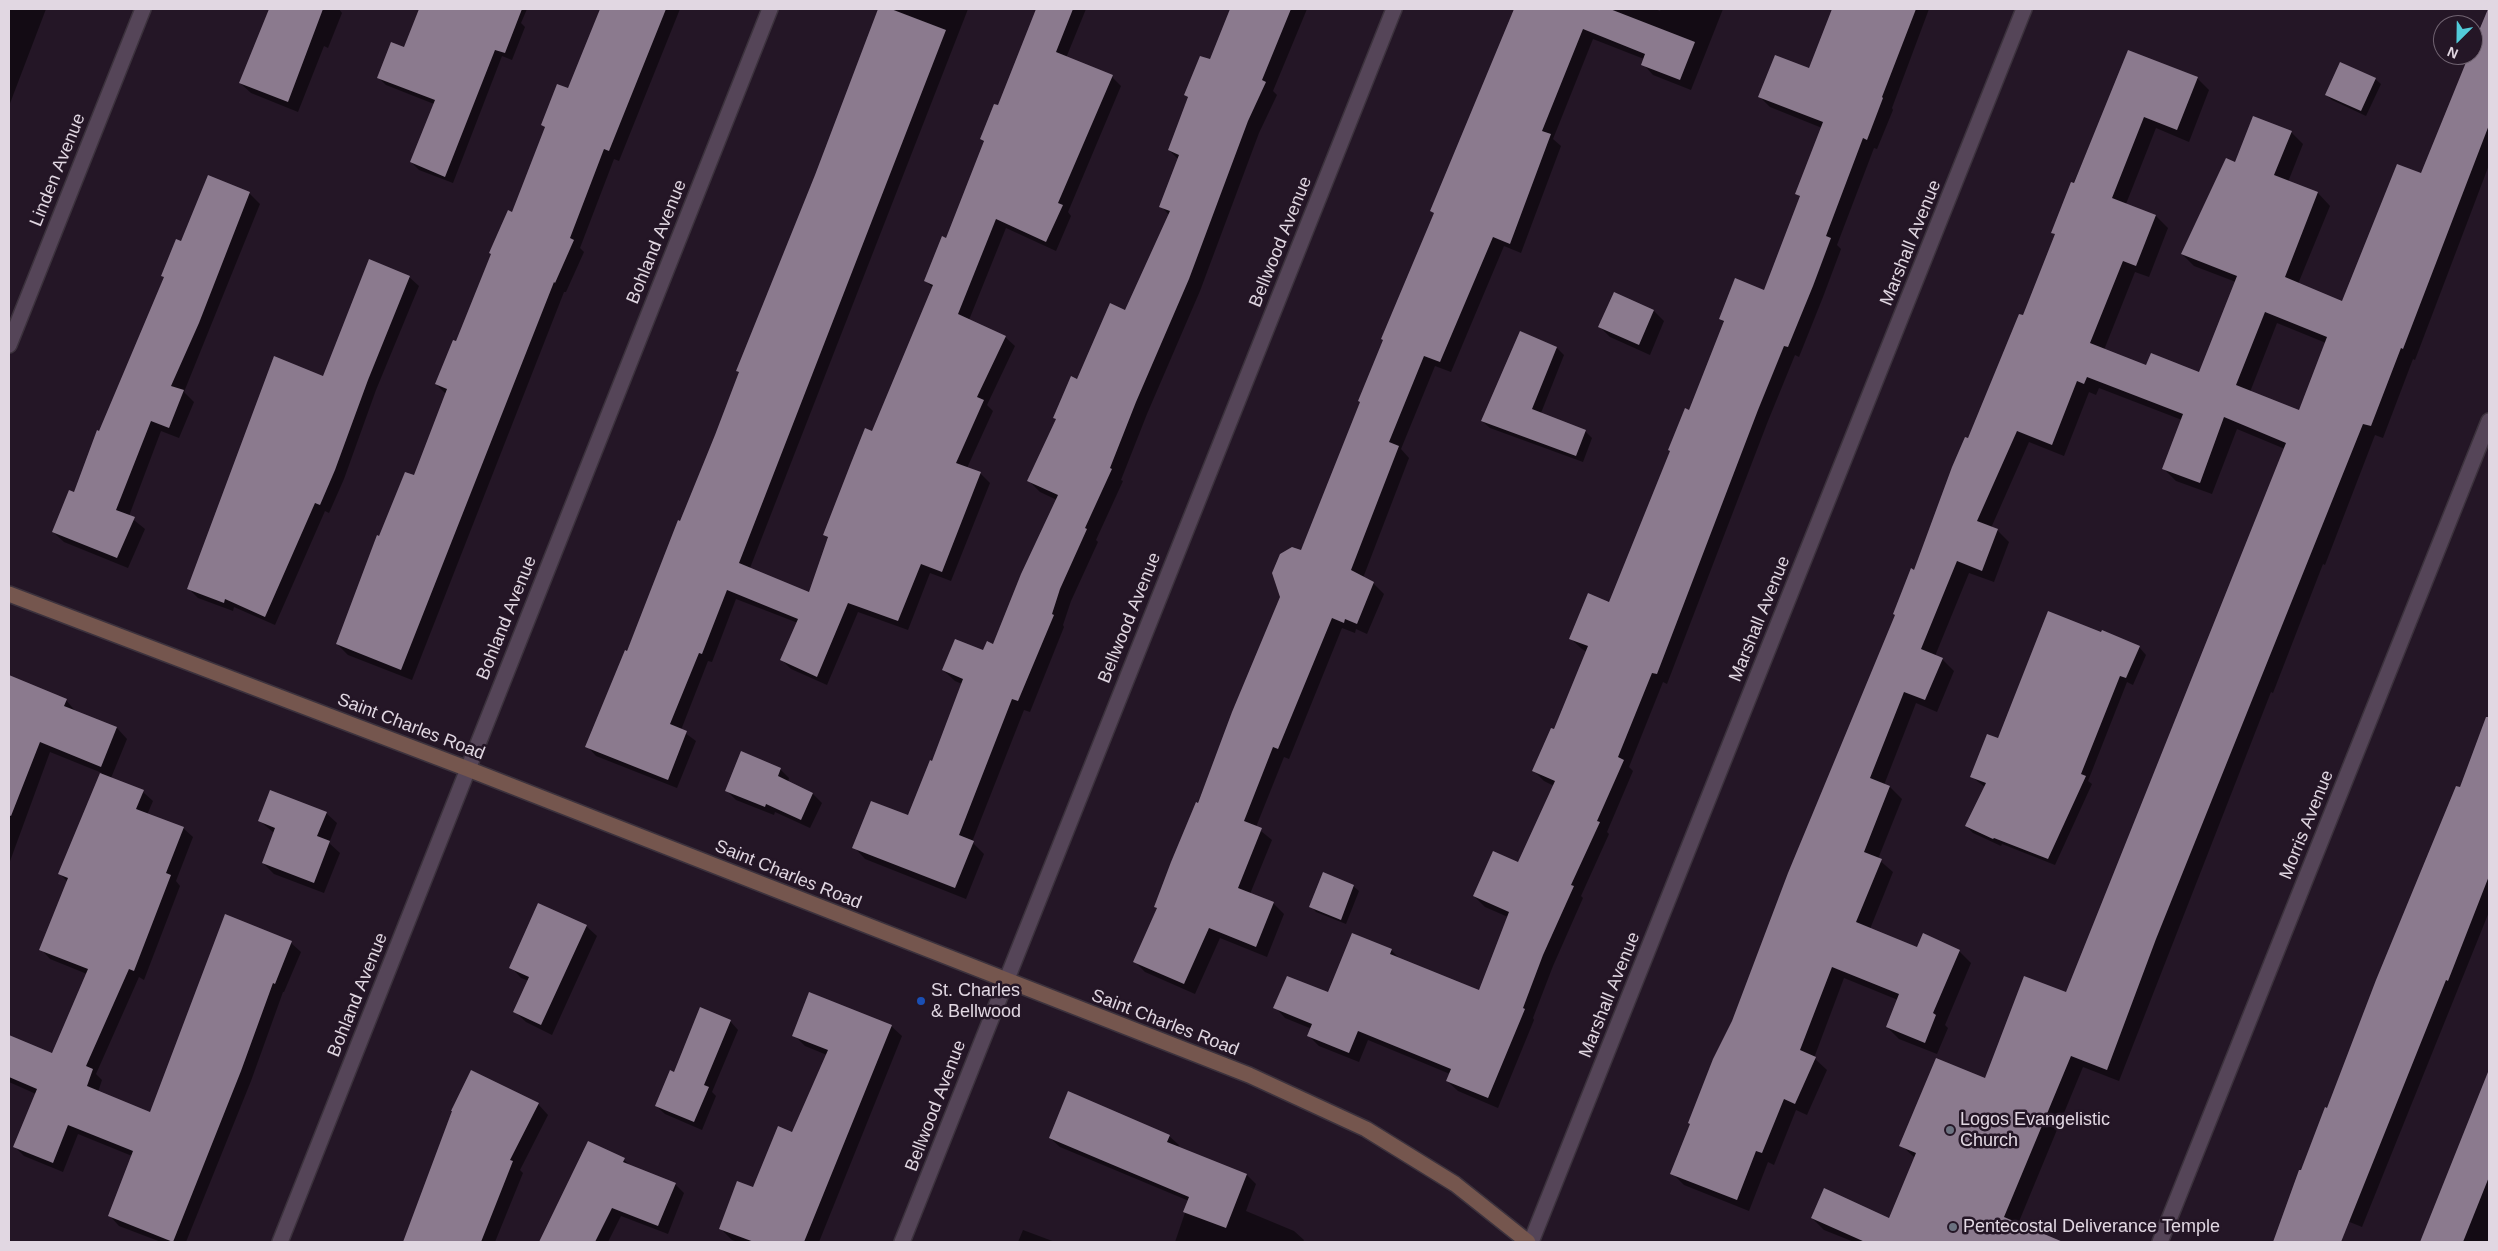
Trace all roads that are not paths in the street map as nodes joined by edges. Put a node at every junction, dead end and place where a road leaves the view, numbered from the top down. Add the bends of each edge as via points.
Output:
1 (143, 9) edge
2 (770, 9) edge
3 (1394, 9) edge
4 (2024, 9) edge
5 (9, 345) edge
6 (2489, 421) edge
7 (9, 594) edge
8 (468, 769) junction
9 (1005, 981) junction
10 (280, 1242) edge
11 (902, 1242) edge
12 (1529, 1242) edge
13 (2160, 1242) edge

1 - 5 street, Linden Avenue
2 - 8 street, Bohland Avenue
3 - 9 street, Bellwood Avenue
4 - 12 street, Marshall Avenue
6 - 13 street, Morris Avenue
7 - 8 main road, Saint Charles Road
8 - 9 main road, Saint Charles Road
8 - 10 street, Bohland Avenue
9 - 11 street, Bellwood Avenue
9 - 12 main road, Saint Charles Road via 1250,1075 1366,1129 1455,1184

